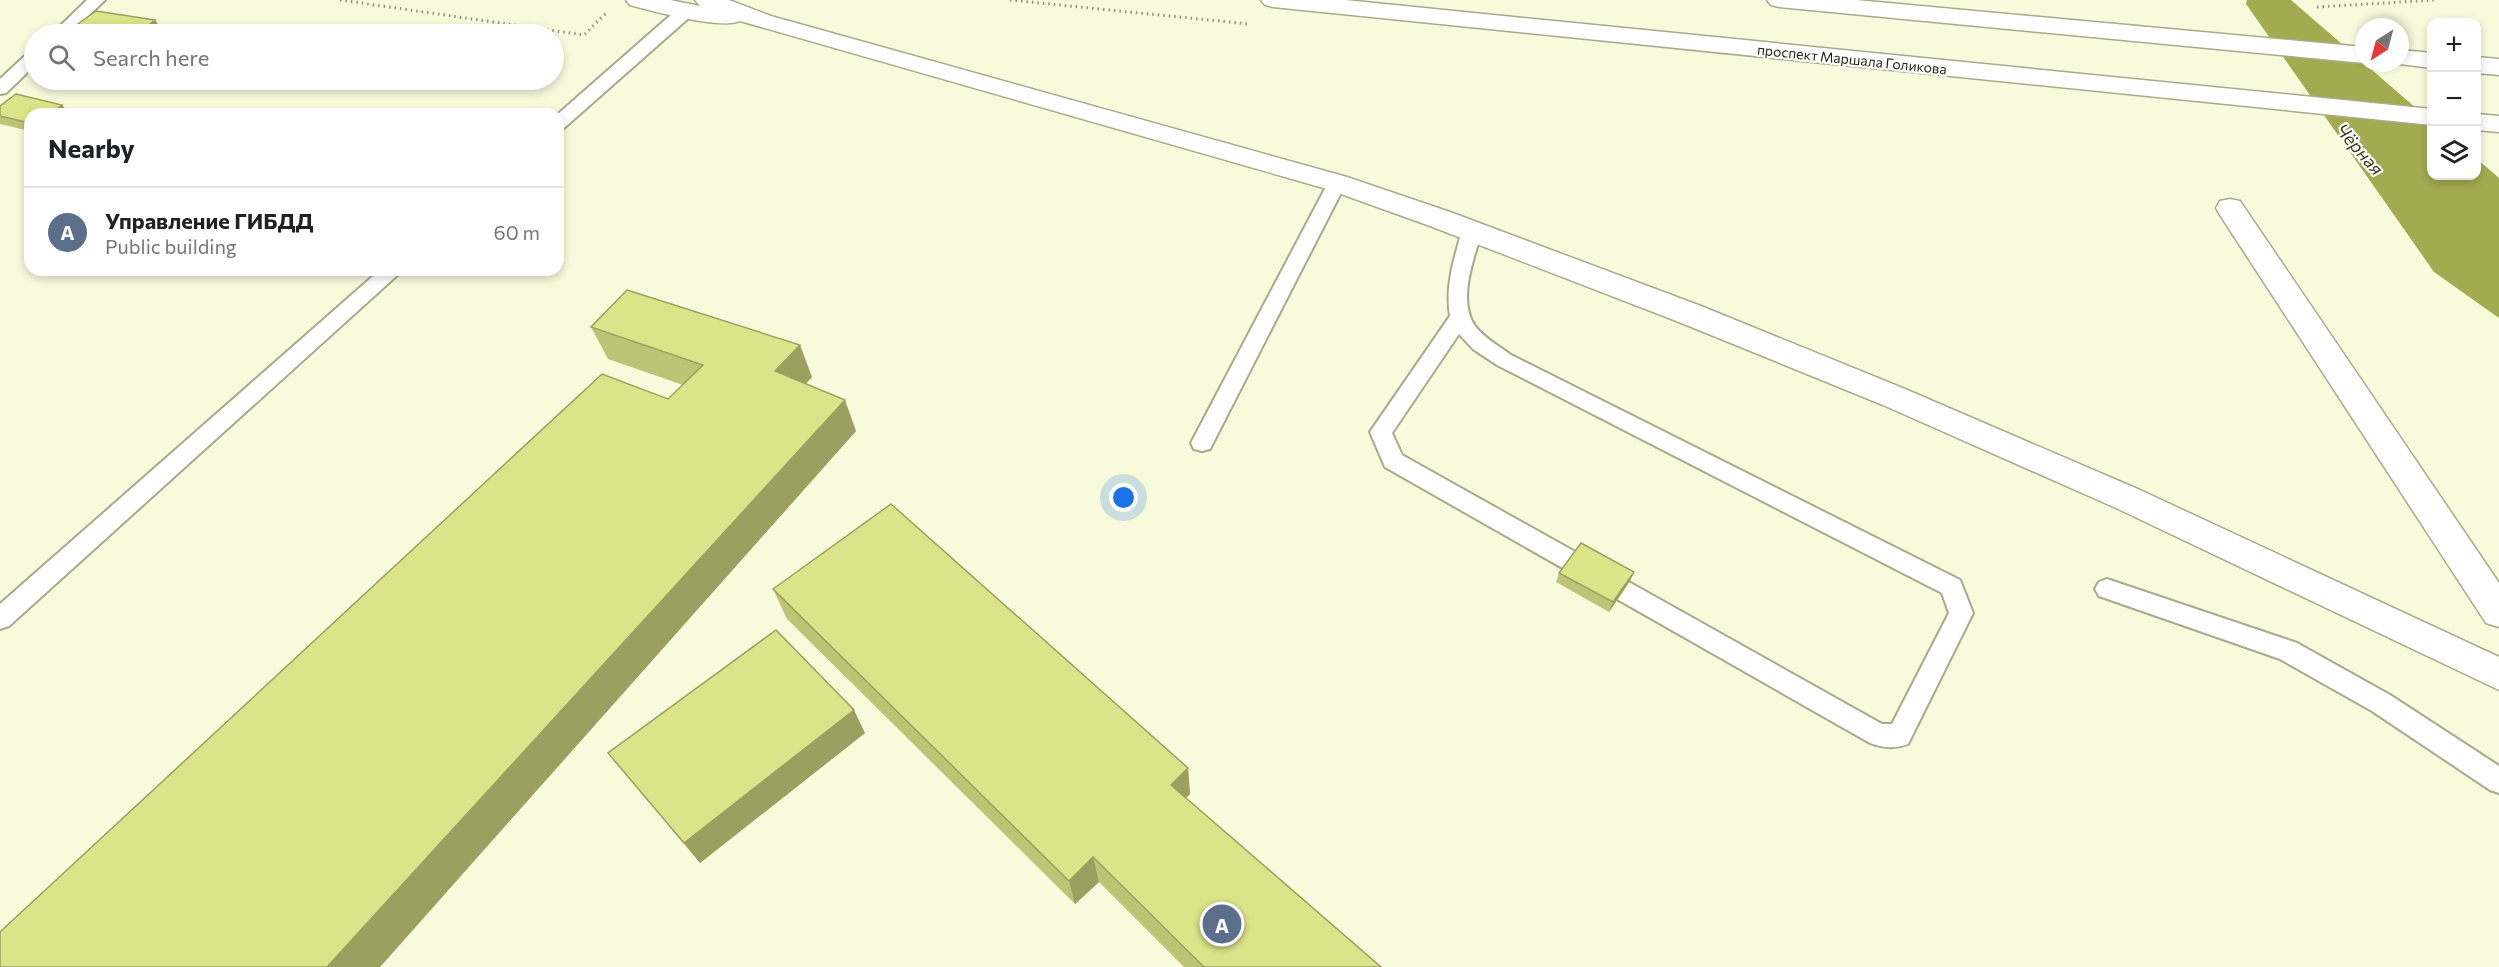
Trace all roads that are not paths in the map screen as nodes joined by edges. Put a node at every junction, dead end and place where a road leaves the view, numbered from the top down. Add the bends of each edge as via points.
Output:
1 (97, 0) edge
2 (638, 0) edge
3 (1273, 0) edge
4 (1779, 0) edge
5 (696, 5) edge
6 (71, 24) edge
7 (2355, 54) edge
8 (2409, 59) edge
9 (2427, 61) edge
10 (2481, 65) edge
11 (24, 66) edge
12 (2499, 67) edge
13 (0, 89) edge
14 (2427, 116) edge
15 (564, 119) edge
16 (1337, 183) junction
17 (2230, 208) dead end
18 (1472, 231) junction
19 (386, 276) edge
20 (1460, 317) junction
21 (1203, 443) dead end
22 (2107, 589) dead end
23 (2499, 612) edge
24 (0, 619) edge
25 (2499, 674) edge
26 (2499, 782) edge

1 - 6 lane
2 - 5 main road
3 - 14 main road, проспект Маршала Голикова
4 - 7 main road
5 - 15 lane
5 - 16 main road
8 - 9 main road
10 - 12 main road
11 - 13 lane
16 - 18 main road
16 - 21 lane
17 - 23 main road
18 - 20 lane via 1457,285
18 - 25 main road via 1894,397 2127,499
19 - 24 lane
20 - 20 lane via 1475,340 1504,360 1952,587 1961,613 1899,736 1880,735 1393,461 1381,432
22 - 26 lane via 2288,651 2381,703

